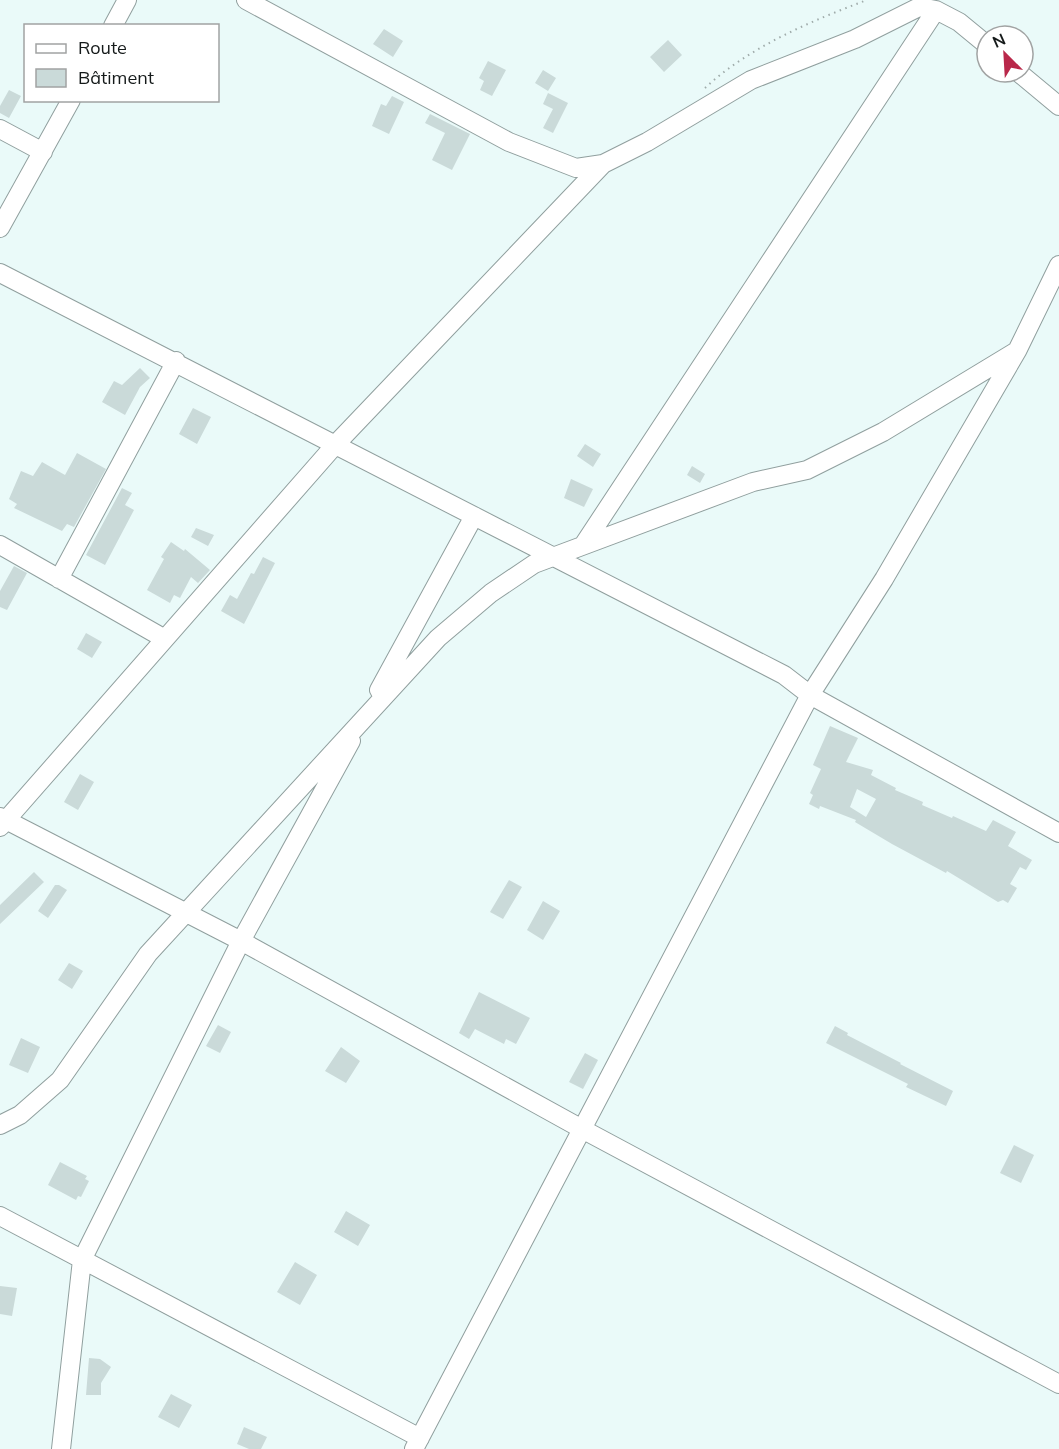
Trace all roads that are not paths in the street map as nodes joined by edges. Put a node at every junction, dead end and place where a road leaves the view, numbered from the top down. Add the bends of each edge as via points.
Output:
1 (127, 0) edge
2 (246, 0) edge
3 (936, 10) junction
4 (114, 24) edge
5 (975, 35) edge
6 (1032, 84) edge
7 (70, 102) edge
8 (1059, 106) edge
9 (0, 129) edge
10 (43, 152) junction
11 (603, 164) junction
12 (0, 228) edge
13 (1059, 265) edge
14 (0, 273) edge
15 (1017, 351) junction
16 (176, 361) junction
17 (335, 445) junction
18 (474, 516) junction
19 (585, 544) junction
20 (0, 545) edge
21 (553, 557) junction
22 (59, 579) junction
23 (165, 639) junction
24 (810, 695) junction
25 (366, 714) junction
26 (2, 821) edge
27 (1059, 833) edge
28 (187, 913) junction
29 (241, 941) junction
30 (0, 1125) edge
31 (582, 1129) junction
32 (0, 1216) edge
33 (82, 1260) junction
34 (1059, 1384) edge
35 (417, 1443) edge
36 (61, 1449) edge

1 - 4 street
2 - 11 street via 509,142 576,168
3 - 5 street
3 - 11 street via 919,7 855,39 751,80
3 - 19 street
6 - 8 street
7 - 10 street
9 - 10 street
10 - 12 street
11 - 17 street
13 - 15 street
14 - 16 street
15 - 19 street via 883,432 807,470 753,482
15 - 24 street via 884,579
16 - 17 street
16 - 22 street
17 - 18 street
17 - 23 street
18 - 21 street
18 - 25 street
19 - 21 street
20 - 22 street
21 - 24 street via 784,675
21 - 25 street via 534,564 491,593 438,638
22 - 23 street
23 - 26 street
24 - 27 street
24 - 31 street
25 - 28 street
25 - 29 street
26 - 28 street
28 - 29 street
28 - 30 street via 148,954 60,1080 20,1115
29 - 31 street
29 - 33 street
31 - 34 street
31 - 35 street
32 - 33 street
33 - 35 street
33 - 36 street

